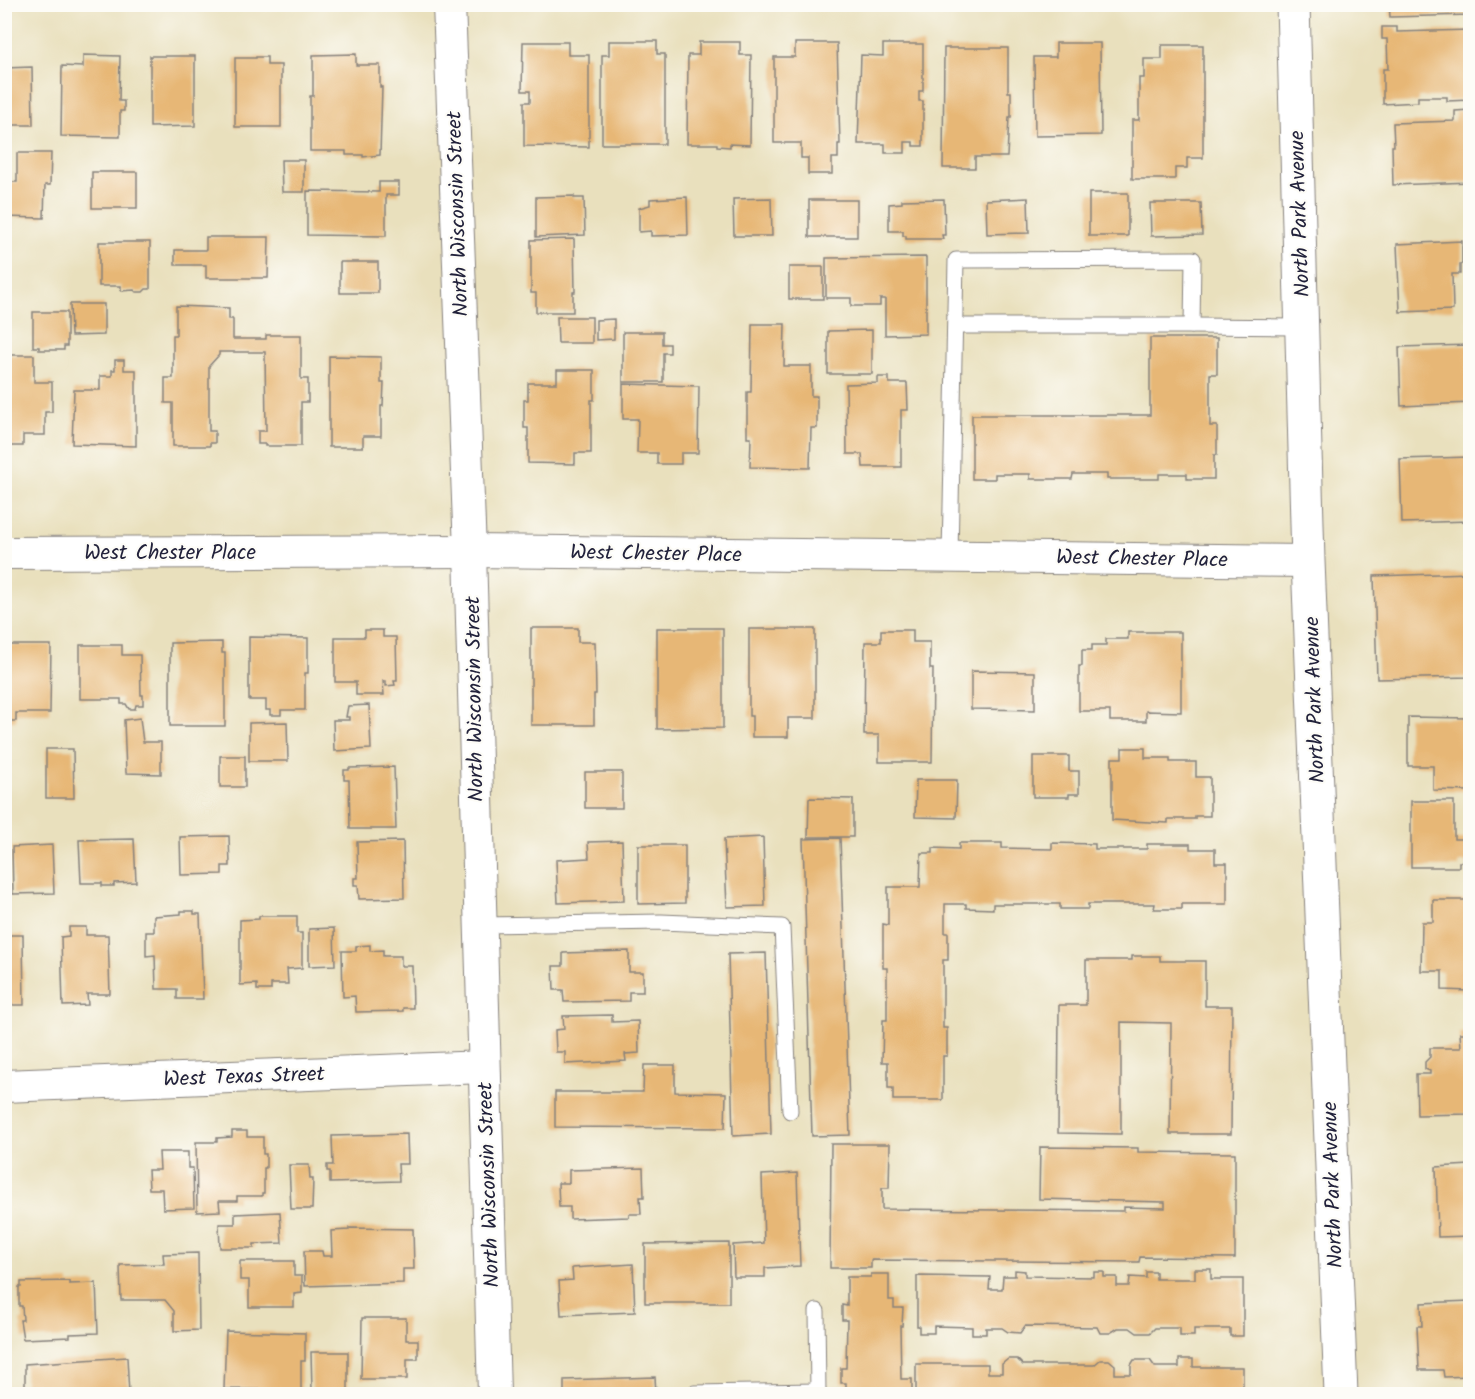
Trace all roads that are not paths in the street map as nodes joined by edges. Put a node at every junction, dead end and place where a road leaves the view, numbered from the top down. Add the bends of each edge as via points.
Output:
1 (449, 4) edge
2 (1293, 4) edge
3 (956, 326) junction
4 (1192, 326) junction
5 (1302, 327) junction
6 (470, 551) junction
7 (4, 553) edge
8 (950, 555) junction
9 (1308, 561) junction
10 (480, 925) junction
11 (484, 1067) junction
12 (4, 1086) edge
13 (790, 1111) dead end
14 (817, 1311) dead end
15 (694, 1393) dead end
16 (818, 1393) edge
17 (494, 1395) edge
18 (1341, 1395) edge

1 - 6 street, North Wisconsin Street
2 - 5 street, North Park Avenue
3 - 4 lane
3 - 4 lane via 956,260 1193,259
3 - 8 lane
4 - 5 lane
5 - 9 street, North Park Avenue
6 - 7 street, West Chester Place
6 - 8 street, West Chester Place
6 - 10 street, North Wisconsin Street
8 - 9 street, West Chester Place
9 - 18 street, North Park Avenue
10 - 11 street, North Wisconsin Street
10 - 13 lane via 662,922 782,927
11 - 12 street, West Texas Street
11 - 17 street, North Wisconsin Street
14 - 16 lane
15 - 16 lane

